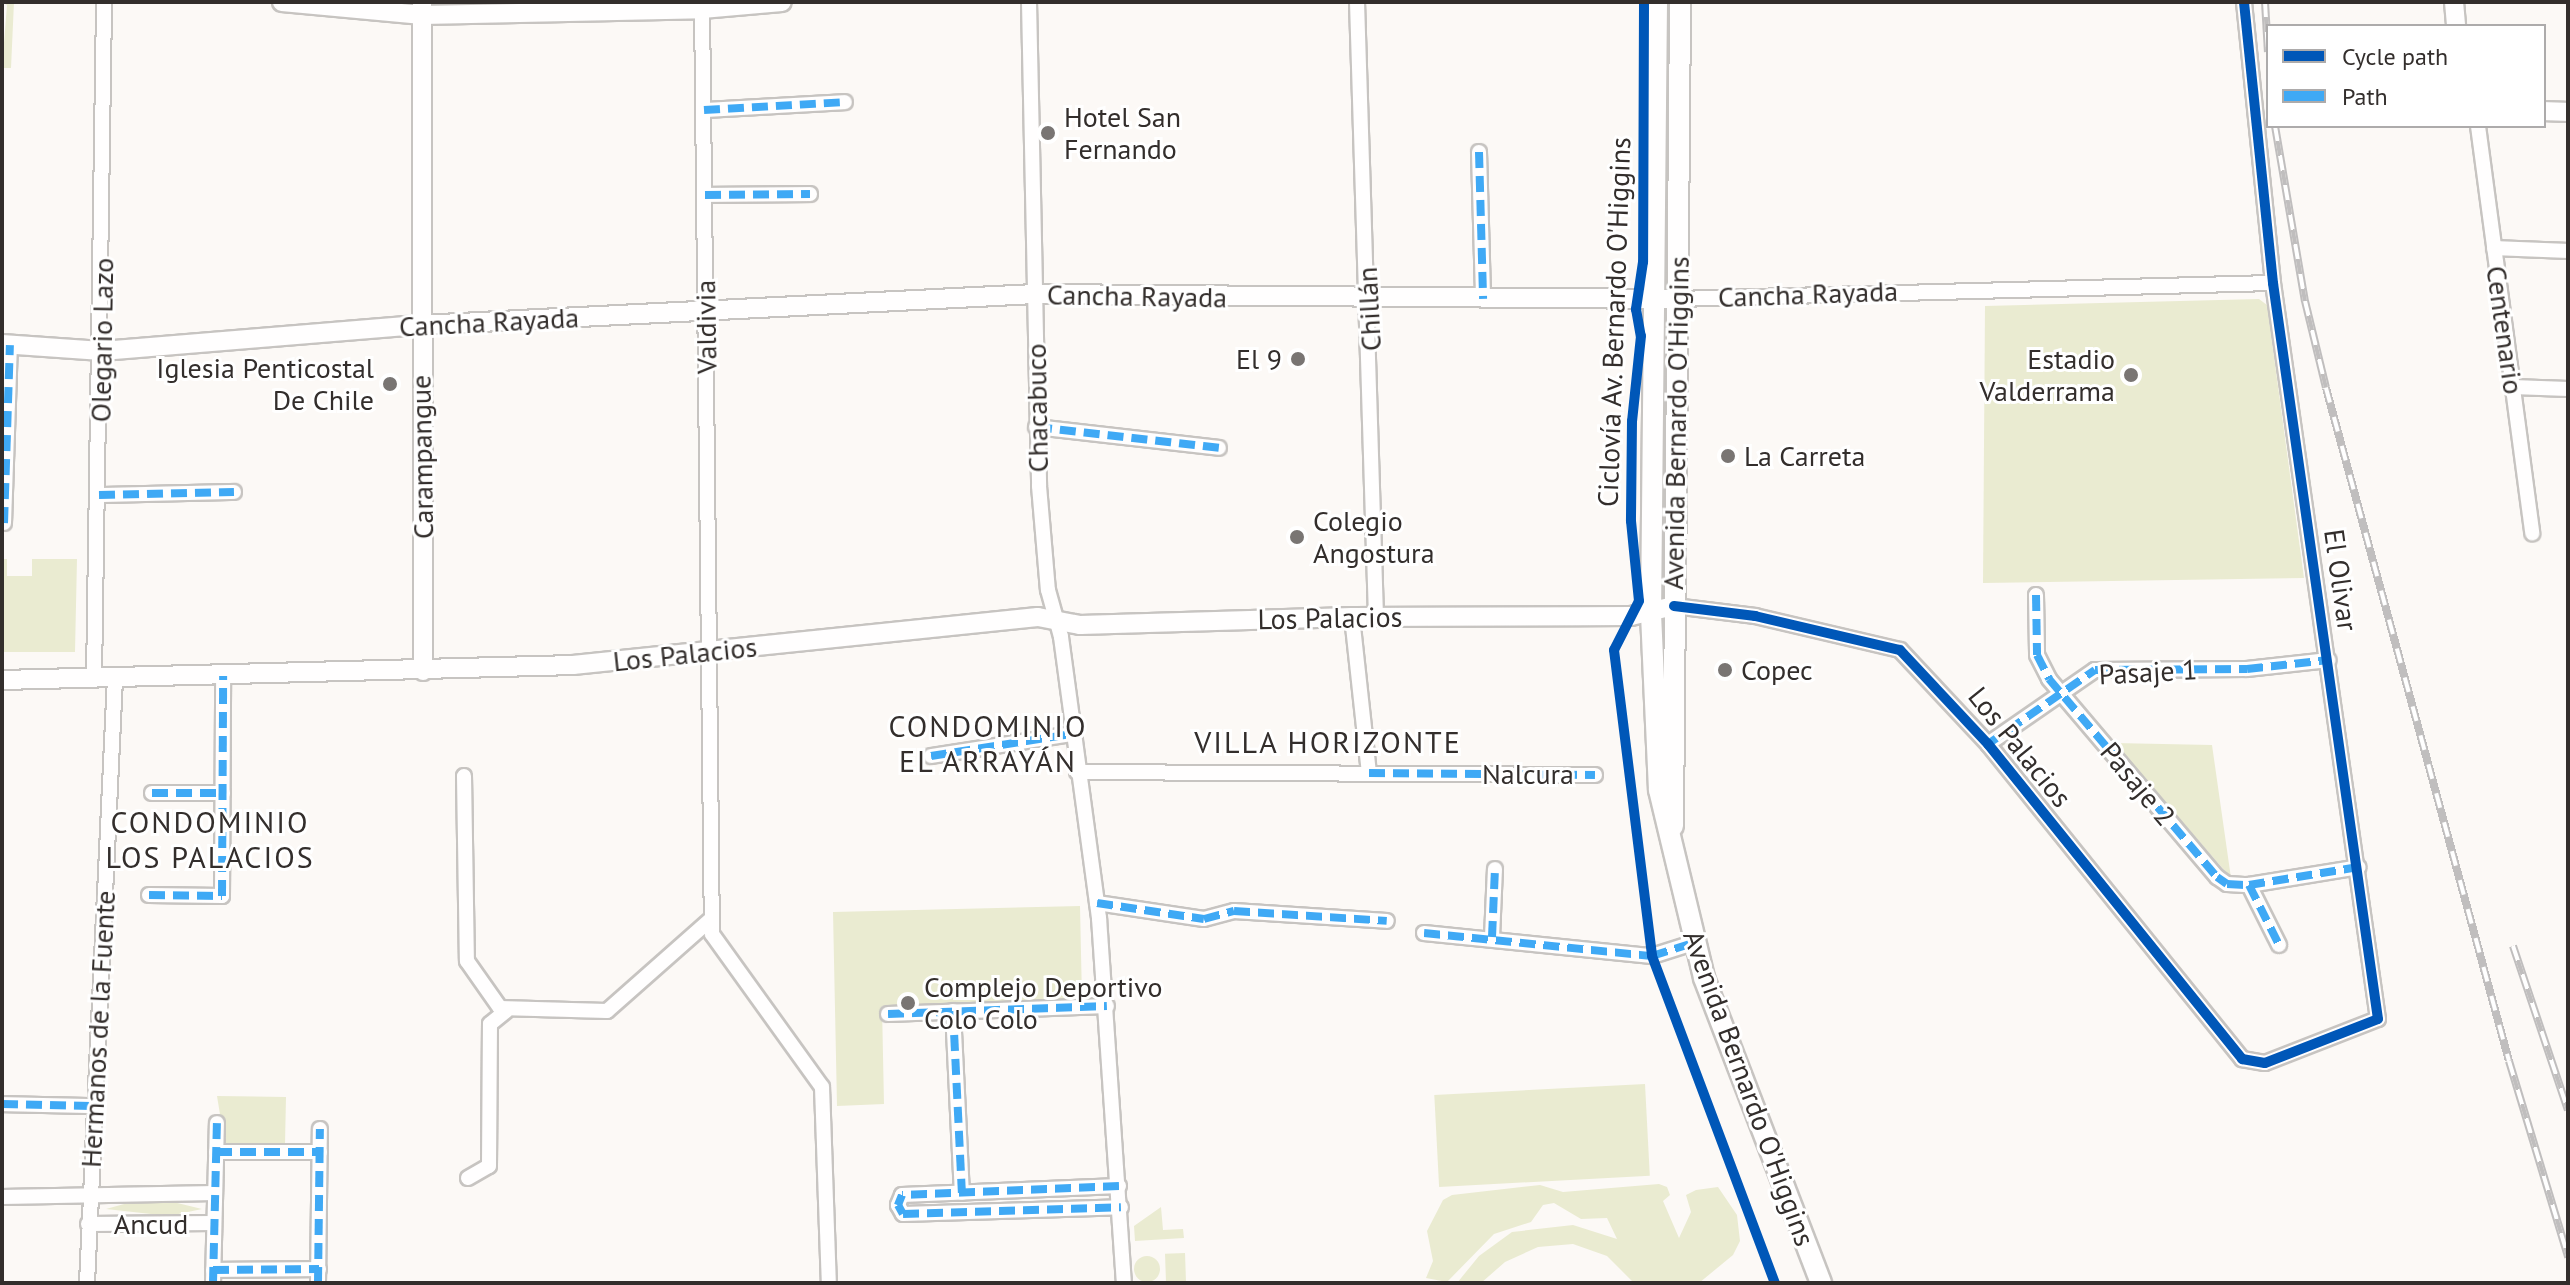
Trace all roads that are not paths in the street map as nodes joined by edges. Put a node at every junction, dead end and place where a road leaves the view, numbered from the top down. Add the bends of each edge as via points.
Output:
1 (104, 2) edge
2 (282, 2) edge
3 (782, 2) edge
4 (1029, 2) edge
5 (1357, 2) edge
6 (1657, 2) edge
7 (1680, 2) edge
8 (2244, 2) edge
9 (2454, 2) edge
10 (702, 6) edge
11 (422, 8) edge
12 (2456, 24) edge
13 (845, 102) dead end
14 (704, 110) junction
15 (2546, 111) edge
16 (2568, 112) edge
17 (2478, 128) edge
18 (1479, 152) dead end
19 (810, 194) dead end
20 (705, 195) junction
21 (2494, 248) junction
22 (2568, 251) edge
23 (2273, 283) junction
24 (1035, 294) junction
25 (1368, 298) junction
26 (1483, 299) junction
27 (1655, 299) junction
28 (1677, 299) junction
29 (706, 310) junction
30 (421, 325) junction
31 (6, 345) edge
32 (102, 351) junction
33 (2513, 387) junction
34 (2568, 389) edge
35 (1036, 427) junction
36 (1219, 448) dead end
37 (234, 492) dead end
38 (99, 495) junction
39 (4, 523) dead end
40 (2532, 533) dead end
41 (2036, 595) dead end
42 (1674, 606) junction
43 (1651, 614) junction
44 (1352, 617) junction
45 (1376, 617) junction
46 (1056, 620) junction
47 (711, 652) junction
48 (2329, 660) junction
49 (423, 671) junction
50 (223, 676) junction
51 (115, 678) junction
52 (94, 679) junction
53 (2, 680) edge
54 (2060, 692) junction
55 (1072, 734) junction
56 (1988, 744) junction
57 (931, 756) dead end
58 (1077, 772) junction
59 (1369, 773) junction
60 (1595, 775) dead end
61 (464, 776) dead end
62 (152, 793) dead end
63 (223, 793) junction
64 (1671, 844) junction
65 (2359, 867) junction
66 (1495, 869) dead end
67 (2249, 885) junction
68 (149, 895) dead end
69 (1097, 903) junction
70 (711, 919) junction
71 (1387, 921) dead end
72 (1424, 933) dead end
73 (1492, 937) junction
74 (1693, 943) junction
75 (2279, 945) dead end
76 (1107, 1006) junction
77 (506, 1011) junction
78 (953, 1011) junction
79 (888, 1014) dead end
80 (2242, 1059) joint
81 (2, 1104) edge
82 (92, 1106) junction
83 (217, 1123) dead end
84 (320, 1129) dead end
85 (216, 1152) junction
86 (320, 1152) junction
87 (468, 1178) dead end
88 (1119, 1186) junction
89 (215, 1193) junction
90 (962, 1193) junction
91 (2, 1197) edge
92 (88, 1197) junction
93 (1121, 1207) junction
94 (214, 1223) junction
95 (88, 1224) junction
96 (318, 1276) edge
97 (213, 1277) edge
98 (87, 1283) edge
99 (829, 1283) edge
100 (1124, 1283) edge
101 (1821, 1283) edge

1 - 32 street, Olegario Lazo
2 - 11 main road
3 - 10 main road
4 - 24 street, Chacabuco
5 - 25 street, Chillán
6 - 27 main road, Avenida Bernardo O'Higgins
7 - 28 main road, Avenida Bernardo O'Higgins
8 - 23 street, El Olivar
9 - 12 main road
10 - 11 main road
10 - 14 street, Valdivia
11 - 30 main road, Carampangue
13 - 14 street
14 - 20 street, Valdivia
15 - 16 main road
17 - 21 street, Centenario
18 - 26 street
19 - 20 street
20 - 29 street, Valdivia
21 - 22 street
21 - 33 street, Centenario
23 - 28 street, Cancha Rayada
23 - 48 street, El Olivar
24 - 25 main road, Cancha Rayada
24 - 29 main road, Cancha Rayada
24 - 35 street, Chacabuco
25 - 26 main road, Cancha Rayada
25 - 45 street, Chillán
26 - 27 main road, Cancha Rayada
27 - 28 main road, Cancha Rayada
27 - 43 main road, Avenida Bernardo O'Higgins
28 - 42 main road, Avenida Bernardo O'Higgins
29 - 30 main road, Cancha Rayada
29 - 47 street, Valdivia
30 - 32 main road, Cancha Rayada
30 - 49 main road, Carampangue
31 - 32 main road, Cancha Rayada
31 - 39 street
32 - 38 street, Olegario Lazo
33 - 34 street
33 - 40 street, Centenario
35 - 36 street
35 - 46 street, Chacabuco via 1046,568
37 - 38 street
38 - 52 street, Olegario Lazo
41 - 54 street, Pasaje 2 via 2037,655
42 - 43 main road, Los Palacios
42 - 56 street, Los Palacios via 1755,616 1889,645 1920,667
42 - 64 main road, Avenida Bernardo O'Higgins via 1676,799
43 - 45 main road, Los Palacios
43 - 64 main road, Avenida Bernardo O'Higgins via 1654,728
44 - 45 main road, Los Palacios
44 - 46 main road, Los Palacios via 1080,625
44 - 59 street
46 - 47 main road, Los Palacios via 1038,617
46 - 55 street, Chacabuco
47 - 49 main road, Los Palacios
47 - 70 street, Valdivia
48 - 54 street, Pasaje 1 via 2247,669 2099,669
48 - 65 street, El Olivar
49 - 50 main road, Los Palacios
50 - 51 main road, Los Palacios
50 - 63 street
51 - 52 main road, Los Palacios
51 - 82 street, Hermanos de la Fuente via 100,1066
52 - 53 main road, Los Palacios
54 - 56 street, Pasaje 1
54 - 67 street, Pasaje 2 via 2217,877 2227,884
55 - 57 street
55 - 58 street, Chacabuco
56 - 80 street, Los Palacios
58 - 59 street, Nalcura
58 - 69 street, Chacabuco
59 - 60 street, Nalcura
61 - 77 street via 467,961
62 - 63 street
63 - 68 street via 222,896
64 - 74 main road, Avenida Bernardo O'Higgins
65 - 67 street
65 - 80 street, El Olivar via 2378,1019 2265,1063
66 - 73 street
67 - 75 street
69 - 71 street via 1204,919 1234,911
69 - 76 street, Chacabuco
70 - 77 street via 607,1011
70 - 99 street via 712,934 822,1087
72 - 73 street
73 - 74 street via 1652,956
74 - 101 main road, Avenida Bernardo O'Higgins
76 - 78 street
76 - 88 street, Chacabuco
77 - 87 street via 490,1024 489,1166
78 - 79 street
78 - 90 street
81 - 82 street
82 - 92 street, Hermanos de la Fuente
83 - 85 street
84 - 86 street
85 - 86 street
85 - 89 street
86 - 96 street
88 - 90 street
88 - 93 street, Chacabuco
89 - 92 street, Ancud
89 - 94 street
90 - 93 street via 902,1195 899,1209 903,1214
91 - 92 street, Ancud
92 - 95 street, Hermanos de la Fuente
93 - 100 street, Chacabuco
94 - 95 street, Ancud
94 - 97 street
95 - 98 street, Hermanos de la Fuente
96 - 97 street

